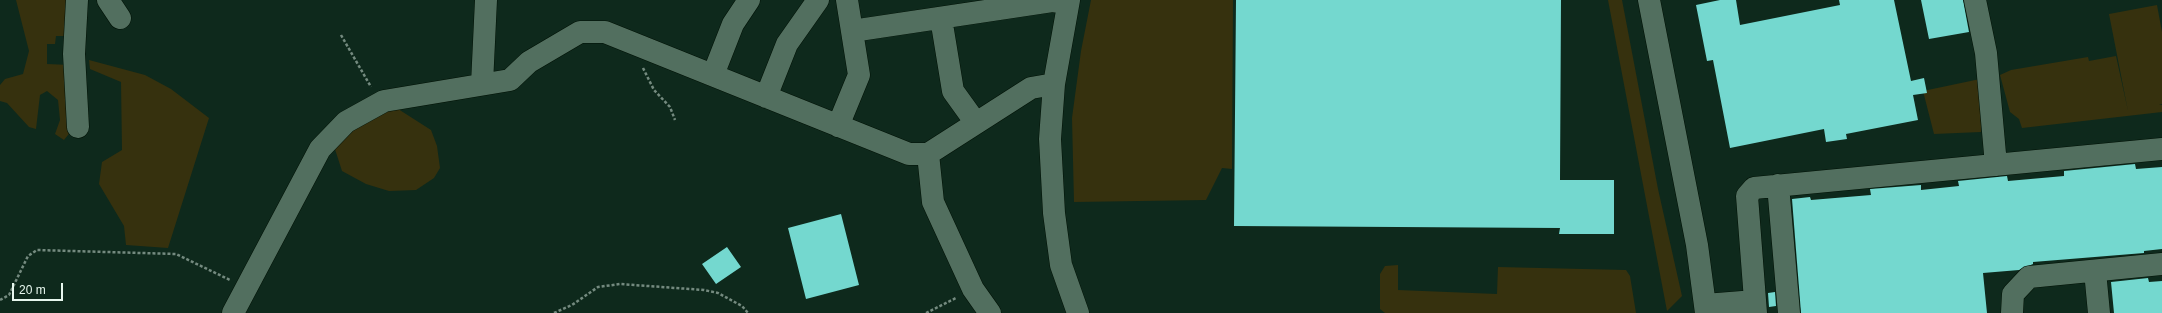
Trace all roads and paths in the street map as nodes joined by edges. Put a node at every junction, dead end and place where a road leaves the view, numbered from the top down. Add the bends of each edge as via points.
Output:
1 (77, 0) edge
2 (108, 0) edge
3 (486, 0) edge
4 (749, 0) edge
5 (818, 0) edge
6 (847, 0) edge
7 (1649, 0) edge
8 (1975, 0) edge
9 (1068, 2) edge
10 (120, 18) dead end
11 (941, 18) junction
12 (852, 31) junction
13 (341, 35) dead end
14 (636, 44) junction
15 (713, 75) junction
16 (482, 84) junction
17 (1054, 84) junction
18 (766, 97) junction
19 (380, 102) junction
20 (675, 120) dead end
21 (976, 123) junction
22 (838, 126) junction
23 (78, 128) dead end
24 (2162, 149) edge
25 (928, 154) junction
26 (1996, 165) junction
27 (1778, 185) junction
28 (2162, 264) edge
29 (2095, 271) junction
30 (246, 288) junction
31 (973, 289) junction
32 (0, 300) edge
33 (1756, 307) edge
34 (1705, 309) edge
35 (233, 313) edge
36 (554, 313) edge
37 (748, 313) edge
38 (926, 313) edge
39 (990, 313) edge
40 (1078, 313) edge
41 (1789, 313) edge
42 (2012, 313) edge
43 (2099, 313) edge

1 - 23 street via 74,54
2 - 10 street
3 - 16 street
4 - 15 street via 733,24
5 - 18 street via 787,44
6 - 12 street
7 - 34 street via 1697,244
8 - 26 street via 1986,53
9 - 11 street via 1052,1
9 - 17 street
11 - 12 street
11 - 21 street via 952,91
12 - 22 street via 860,75
13 - 19 path
14 - 15 street
14 - 16 street via 605,32 580,32 529,62 510,80
14 - 20 path via 637,56 654,90 670,107
15 - 18 street
16 - 19 street
17 - 21 street via 1031,88
17 - 40 street via 1050,139 1054,213 1061,265
18 - 22 street
19 - 30 street via 346,122 320,149
21 - 25 street
22 - 25 street via 909,154
24 - 26 street
25 - 31 street via 933,202
26 - 27 street
27 - 33 street via 1754,188 1747,196
27 - 41 street
28 - 29 street
29 - 42 street via 2029,277 2013,294
29 - 43 street
30 - 32 path via 176,254 37,250 28,256 9,295
30 - 35 street
31 - 38 path
31 - 39 street
33 - 34 street
36 - 37 path via 572,305 598,287 620,284 704,290 742,306

